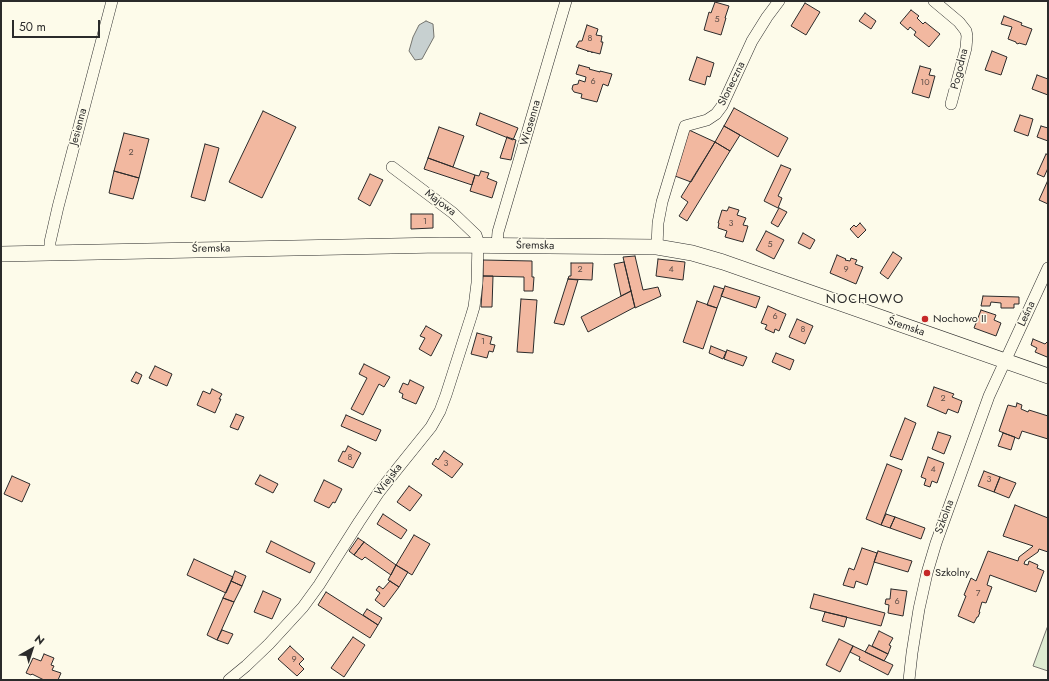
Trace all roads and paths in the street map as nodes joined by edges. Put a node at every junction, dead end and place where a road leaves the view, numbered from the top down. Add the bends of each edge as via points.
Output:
1 (112, 1) edge
2 (566, 1) edge
3 (779, 1) edge
4 (934, 1) edge
5 (951, 104) dead end
6 (392, 167) dead end
7 (478, 245) junction
8 (497, 245) junction
9 (657, 247) junction
10 (50, 253) junction
11 (1, 254) edge
12 (1048, 268) edge
13 (1005, 361) junction
14 (1048, 376) edge
15 (229, 680) edge
16 (909, 680) edge

1 - 10 street, Jesienna via 59,200
2 - 8 street, Wiosenna via 498,232
3 - 9 street, Słoneczna via 752,41 716,114 707,120 685,126 662,202
4 - 5 street, Pogodna via 959,22 967,36
6 - 7 street, Majowa via 461,219 476,235
7 - 8 main road, Śremska
7 - 10 main road, Śremska
7 - 15 street, Wiejska via 474,307 446,395 435,420 379,492 303,607 269,644
8 - 9 main road, Śremska
9 - 13 main road, Śremska via 723,262
10 - 11 main road, Śremska
12 - 13 street, Leśna
13 - 14 main road, Śremska
13 - 16 street, Szkolna via 984,408 932,554 916,622

